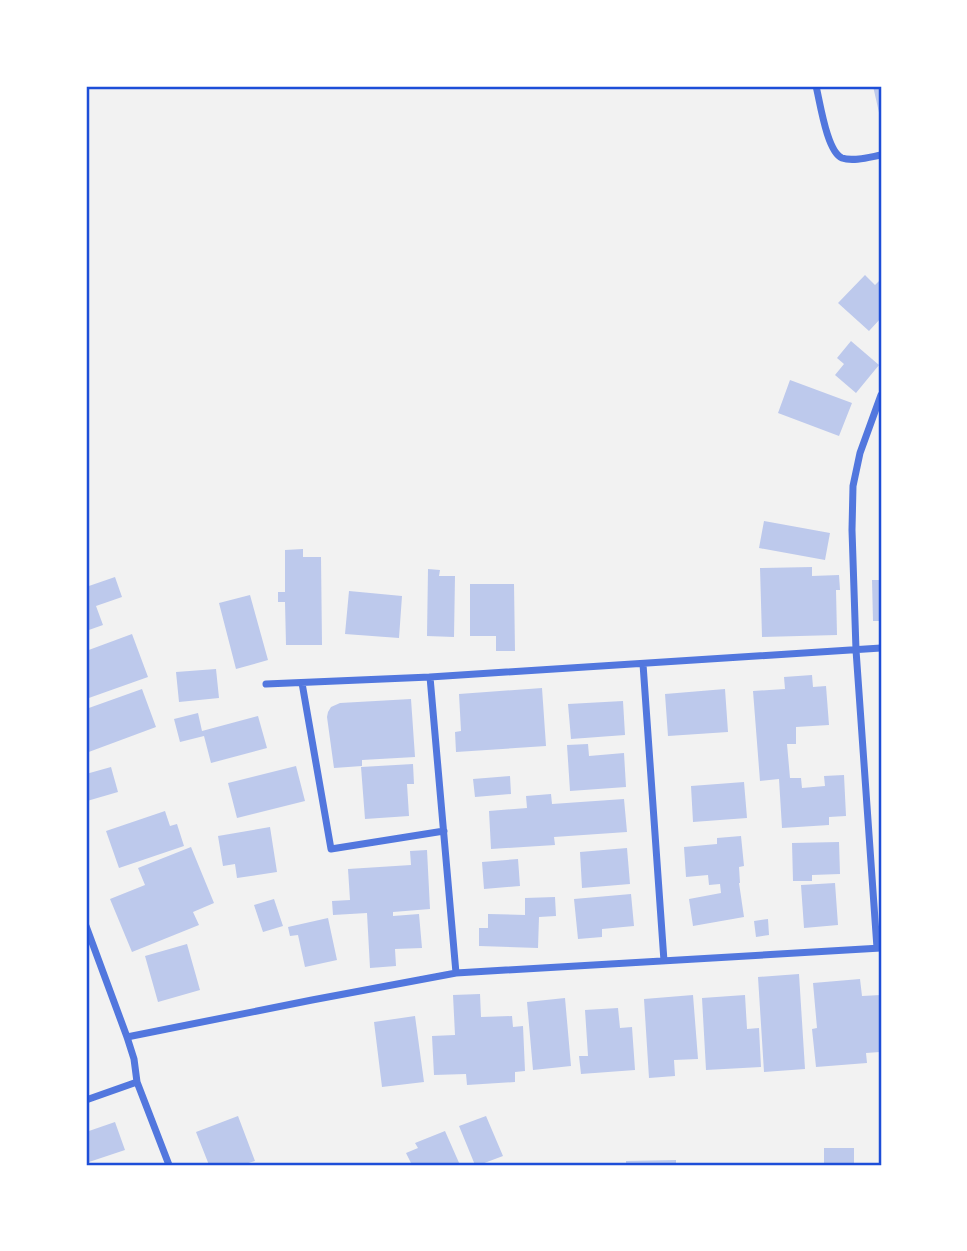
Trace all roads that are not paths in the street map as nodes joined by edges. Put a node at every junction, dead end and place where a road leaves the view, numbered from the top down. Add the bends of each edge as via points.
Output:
1 (816, 86) edge
2 (881, 155) edge
3 (881, 395) edge
4 (881, 648) edge
5 (856, 650) junction
6 (643, 664) junction
7 (430, 677) junction
8 (302, 683) junction
9 (266, 684) dead end
10 (444, 831) junction
11 (86, 926) edge
12 (879, 948) edge
13 (664, 961) junction
14 (457, 973) junction
15 (127, 1037) junction
16 (138, 1082) junction
17 (86, 1100) edge
18 (169, 1165) edge

1 - 2 street via 829,139 838,155 844,159
3 - 5 street via 853,486
4 - 5 street
5 - 6 street
5 - 12 street
6 - 7 street
6 - 13 street
7 - 8 street
7 - 10 street
8 - 9 street
8 - 10 street via 331,849
10 - 14 street
11 - 15 street
12 - 13 street
13 - 14 street
14 - 15 street
15 - 16 street
16 - 17 street
16 - 18 street

